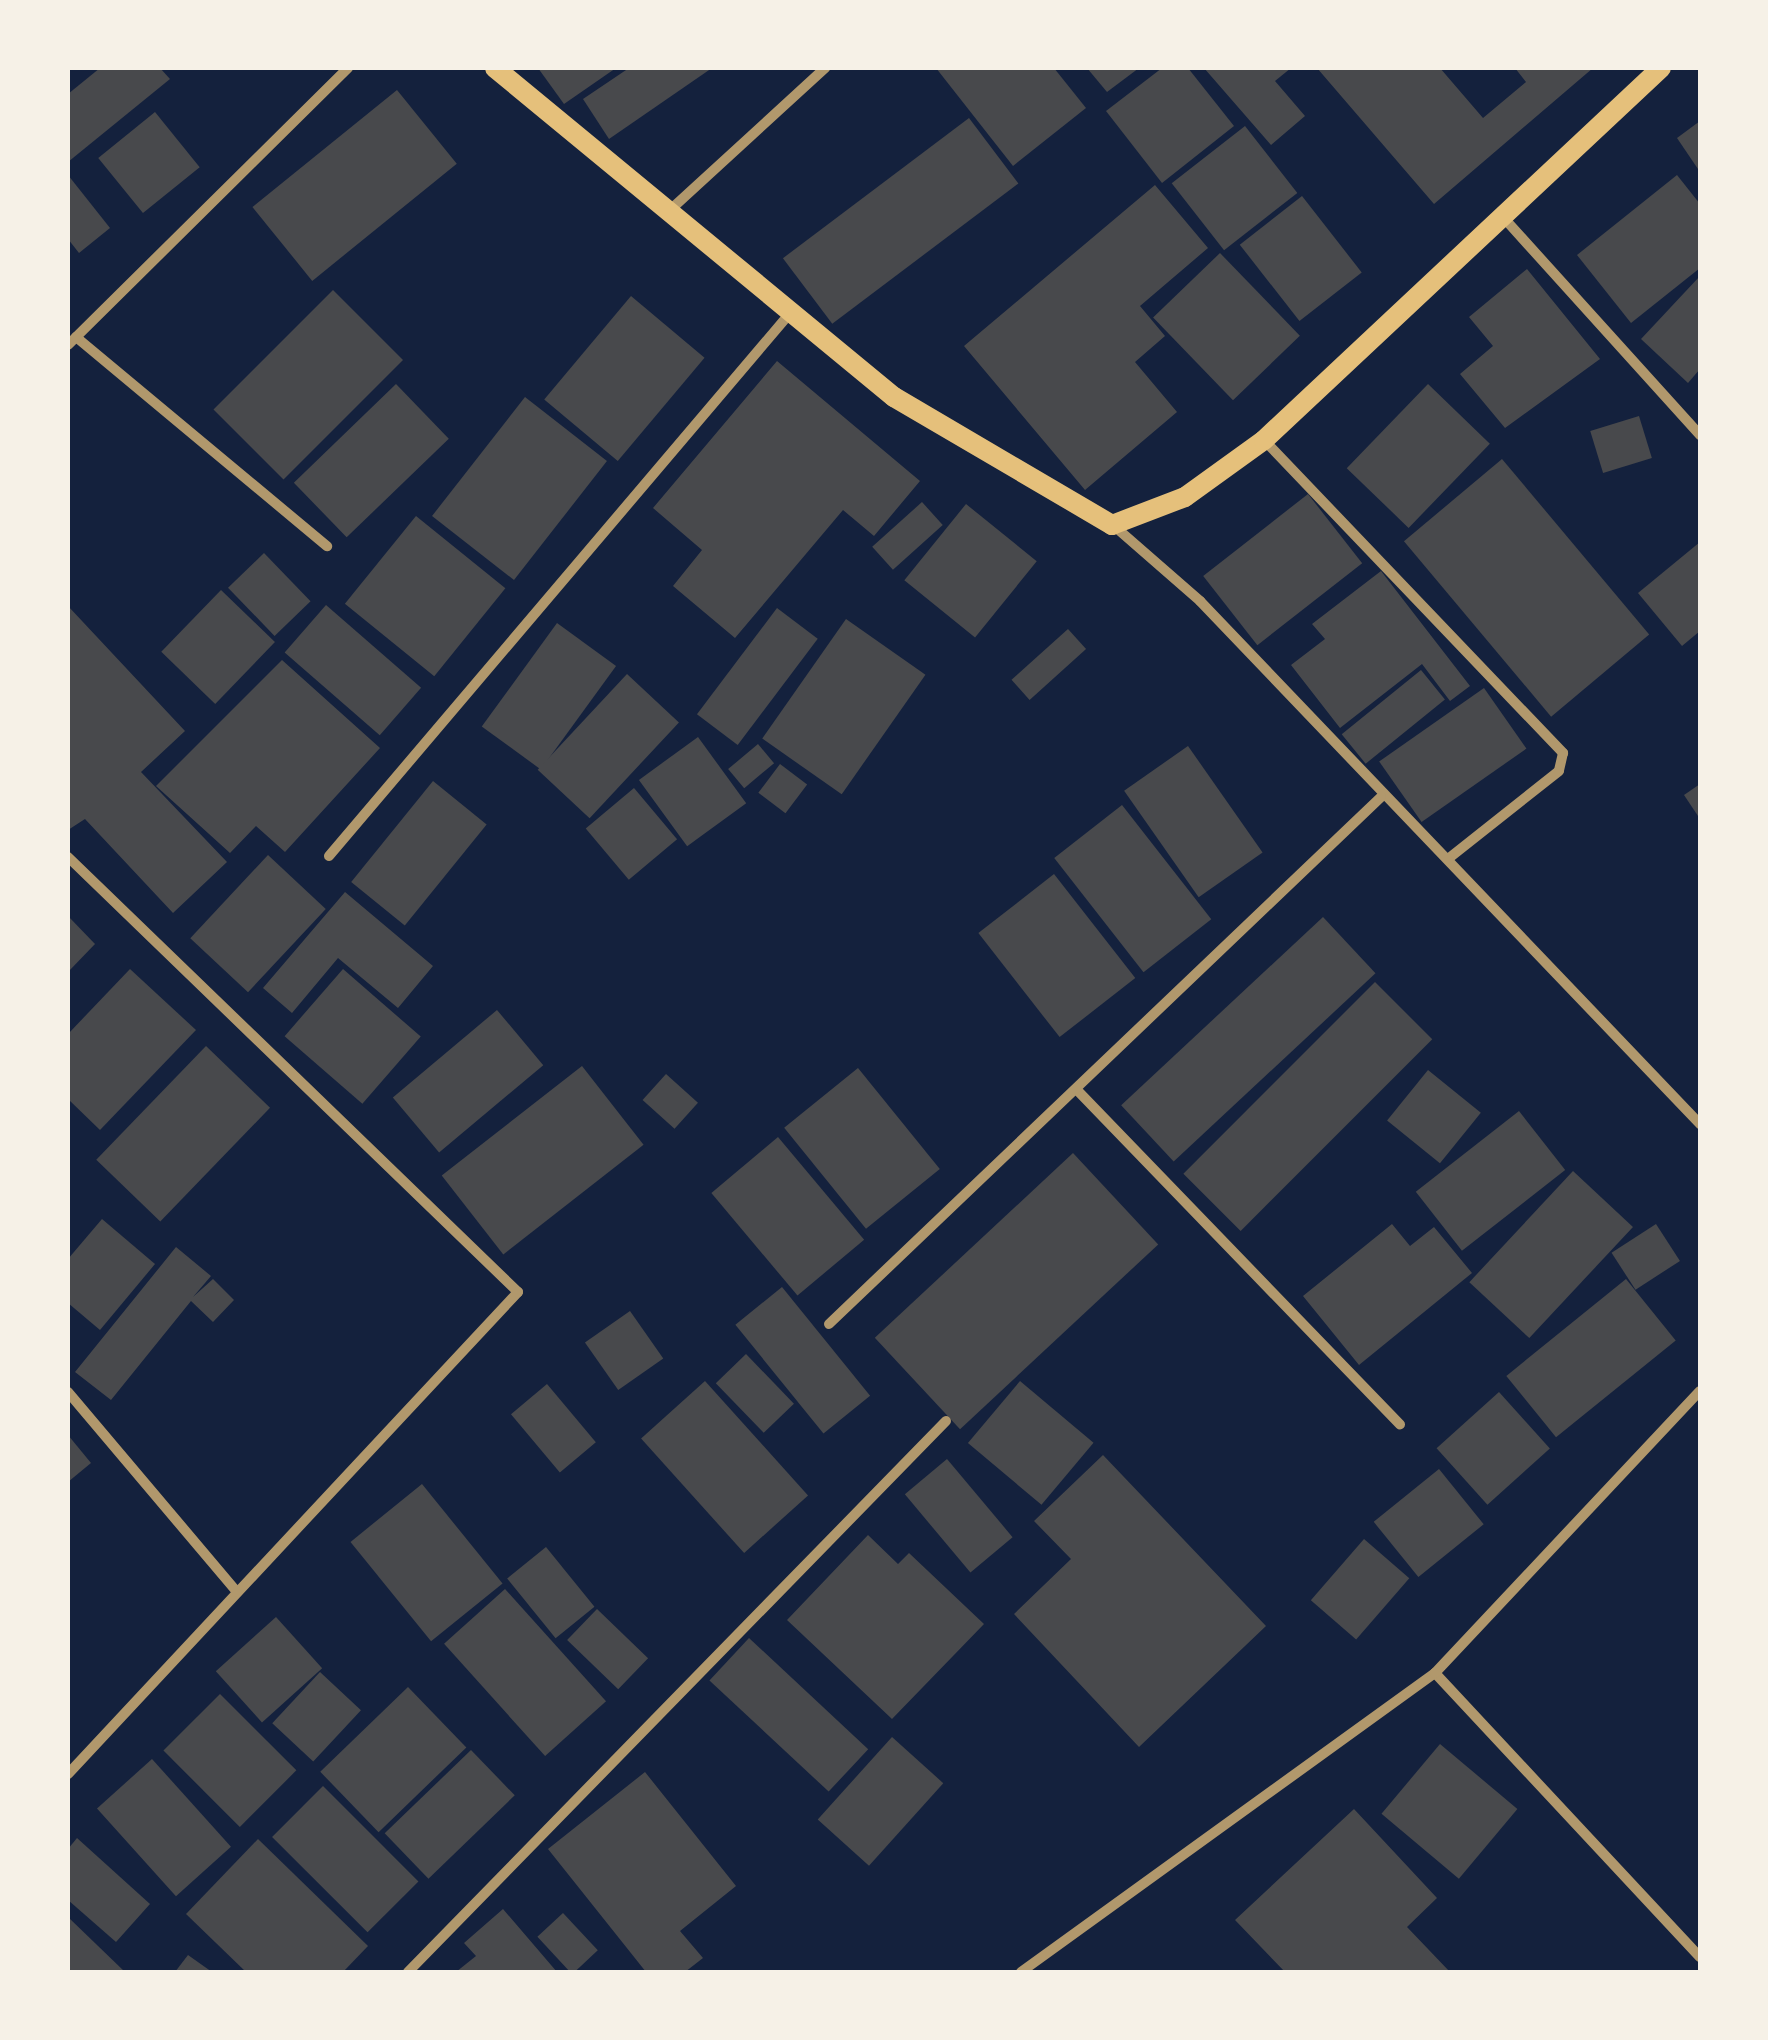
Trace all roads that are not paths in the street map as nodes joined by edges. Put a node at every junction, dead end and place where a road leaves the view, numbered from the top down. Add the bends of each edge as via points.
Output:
1 (348, 68) edge
2 (495, 68) edge
3 (826, 68) edge
4 (1662, 68) edge
5 (669, 211) junction
6 (1499, 213) junction
7 (791, 312) junction
8 (72, 341) edge
9 (1700, 435) edge
10 (1264, 440) junction
11 (1112, 525) junction
12 (326, 546) dead end
13 (1381, 798) junction
14 (329, 856) dead end
15 (68, 858) edge
16 (1448, 859) junction
17 (1077, 1090) junction
18 (1700, 1124) edge
19 (830, 1324) dead end
20 (1700, 1390) edge
21 (68, 1392) edge
22 (946, 1421) dead end
23 (1400, 1425) dead end
24 (237, 1592) junction
25 (1435, 1673) junction
26 (68, 1774) edge
27 (1700, 1958) edge
28 (408, 1972) edge
29 (1021, 1972) edge

1 - 8 street
2 - 5 main road
3 - 5 street
4 - 6 main road
5 - 7 main road
6 - 9 street
6 - 10 main road
7 - 11 main road via 894,397
7 - 14 street
8 - 12 street
10 - 11 main road via 1185,497
10 - 16 street via 1563,754 1559,771
11 - 13 street via 1200,601
13 - 16 street
13 - 17 street
15 - 24 street via 518,1292
16 - 18 street
17 - 19 street
17 - 23 street
20 - 25 street
21 - 24 street
22 - 28 street
24 - 26 street
25 - 27 street
25 - 29 street

